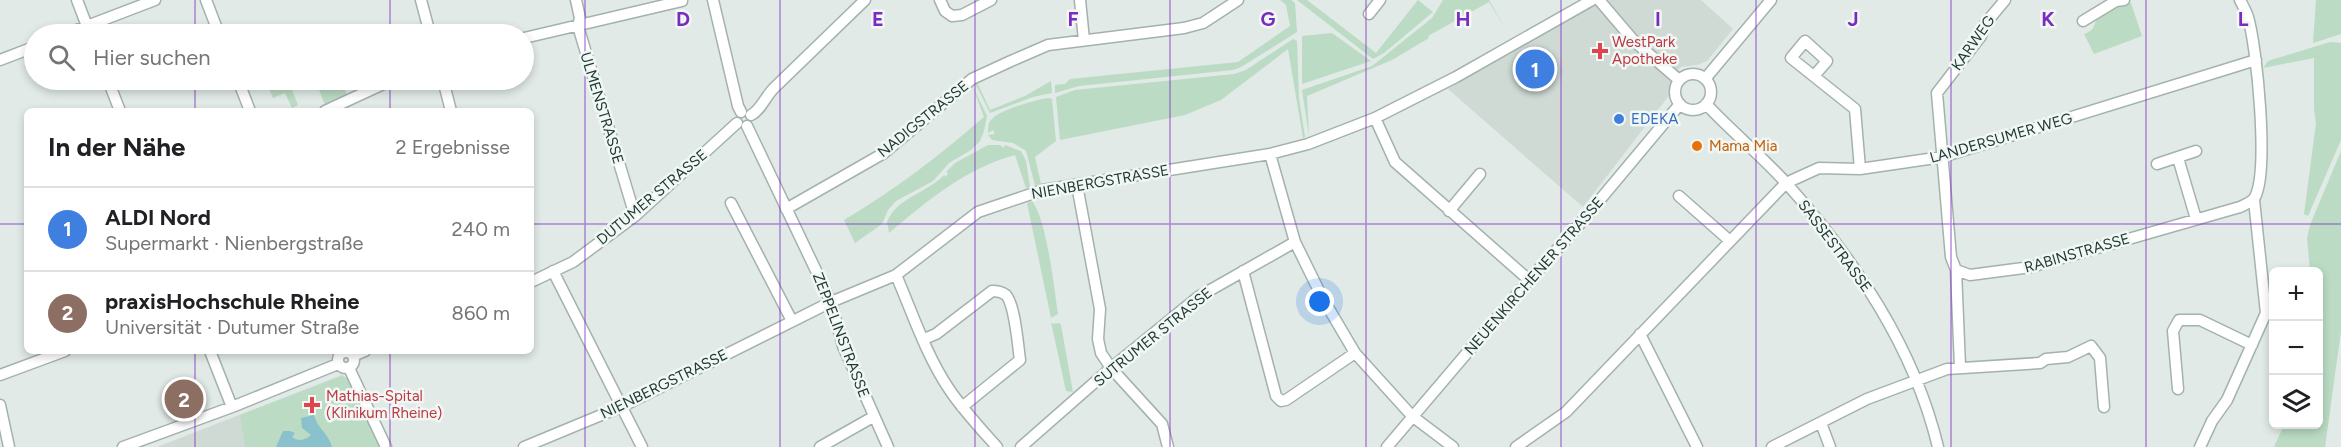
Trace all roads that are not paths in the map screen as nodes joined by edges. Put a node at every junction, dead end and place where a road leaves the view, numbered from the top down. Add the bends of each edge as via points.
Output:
1 (77, 0) edge
2 (155, 0) edge
3 (206, 0) edge
4 (421, 0) edge
5 (576, 0) edge
6 (713, 0) edge
7 (865, 0) edge
8 (940, 0) edge
9 (991, 0) edge
10 (1080, 0) edge
11 (1238, 0) edge
12 (1380, 0) edge
13 (1592, 0) edge
14 (1599, 0) edge
15 (1771, 0) edge
16 (2005, 0) edge
17 (2124, 0) edge
18 (2240, 0) edge
19 (682, 1) edge
20 (1370, 14) dead end
21 (2083, 21) dead end
22 (87, 24) edge
23 (102, 24) edge
24 (215, 24) edge
25 (427, 24) edge
26 (578, 26) junction
27 (534, 36) edge
28 (1084, 40) junction
29 (24, 51) edge
30 (0, 60) edge
31 (2256, 60) junction
32 (1814, 76) dead end
33 (1706, 79) junction
34 (1679, 80) junction
35 (112, 90) edge
36 (242, 90) edge
37 (370, 90) edge
38 (446, 90) edge
39 (1680, 104) junction
40 (1706, 104) junction
41 (119, 108) edge
42 (249, 108) edge
43 (331, 108) edge
44 (450, 108) edge
45 (1375, 118) junction
46 (744, 119) junction
47 (2196, 151) dead end
48 (1270, 154) junction
49 (1942, 157) junction
50 (2178, 158) junction
51 (2157, 164) dead end
52 (1860, 169) junction
53 (1480, 174) dead end
54 (1786, 183) junction
55 (1077, 185) junction
56 (1679, 196) dead end
57 (2254, 200) junction
58 (731, 203) dead end
59 (786, 209) junction
60 (1449, 210) junction
61 (635, 216) junction
62 (2196, 219) junction
63 (1730, 241) junction
64 (1295, 242) junction
65 (1956, 270) junction
66 (1243, 271) junction
67 (553, 272) junction
68 (896, 275) junction
69 (1529, 280) junction
70 (534, 281) edge
71 (831, 302) junction
72 (792, 321) junction
73 (1640, 334) junction
74 (924, 339) junction
75 (2252, 345) junction
76 (1355, 353) junction
77 (57, 354) edge
78 (211, 354) edge
79 (347, 354) edge
80 (343, 366) junction
81 (1960, 367) junction
82 (1111, 368) junction
83 (0, 375) edge
84 (1917, 379) junction
85 (2178, 389) dead end
86 (0, 405) edge
87 (622, 406) junction
88 (232, 407) junction
89 (962, 407) junction
90 (2104, 407) dead end
91 (1412, 416) junction
92 (873, 417) junction
93 (1821, 423) junction
94 (9, 447) edge
95 (123, 447) edge
96 (386, 447) edge
97 (524, 447) edge
98 (642, 447) edge
99 (820, 447) edge
100 (888, 447) edge
101 (997, 447) edge
102 (1021, 447) edge
103 (1168, 447) edge
104 (1387, 447) edge
105 (1453, 447) edge
106 (1516, 447) edge
107 (1697, 447) edge
108 (1772, 447) edge
109 (1830, 447) edge
110 (1938, 447) edge
111 (2200, 447) edge

1 - 22 street
2 - 23 street
3 - 24 street
4 - 25 street
5 - 26 street, ULMENSTRASSE
6 - 46 street, ZEPPELINSTRASSE
7 - 46 street, DUTUMER STRASSE via 767,95 758,112
8 - 9 street via 952,16
10 - 28 street
11 - 28 street, NADIGSTRASSE via 1203,23 1184,28
12 - 20 street
13 - 45 street, NIENBERGSTRASSE
14 - 34 street via 1634,41
15 - 33 street
16 - 49 street, KARWEG via 1937,93
17 - 21 street
18 - 31 street via 2248,17
19 - 26 street
26 - 27 street
26 - 61 street, ULMENSTRASSE
28 - 59 street, NADIGSTRASSE via 1048,45 972,79 884,153
29 - 30 street
31 - 49 street, LANDERSUMER WEG
31 - 57 street via 2262,141
32 - 52 street via 1855,109
33 - 34 street via 1692,74
33 - 40 street via 1711,91
34 - 39 street via 1675,93
35 - 41 street
36 - 42 street
37 - 43 street
38 - 44 street
39 - 40 street via 1693,109
39 - 69 street, NEUENKIRCHENER STRASSE
40 - 54 street, SASSESTRASSE
45 - 48 street, NIENBERGSTRASSE
45 - 60 street via 1395,162
46 - 59 street, ZEPPELINSTRASSE
46 - 61 street, DUTUMER STRASSE
47 - 50 street
48 - 55 street, NIENBERGSTRASSE
48 - 64 street
49 - 52 street, LANDERSUMER WEG
49 - 65 street via 1951,257
50 - 51 street
50 - 62 street
52 - 54 street, LANDERSUMER WEG via 1819,168
53 - 60 street
54 - 63 street, LANDERSUMER WEG
54 - 84 street, SASSESTRASSE via 1858,272
55 - 68 street, NIENBERGSTRASSE via 1043,190 978,212
55 - 82 street via 1100,309 1098,339
56 - 63 street
57 - 62 street, RABINSTRASSE
57 - 75 street via 2266,313
58 - 72 street
59 - 71 street, ZEPPELINSTRASSE
60 - 69 street
61 - 67 street, DUTUMER STRASSE via 573,262
62 - 65 street, RABINSTRASSE via 2031,267 1970,275
63 - 73 street, LANDERSUMER WEG
64 - 66 street, SUTRUMER STRASSE
64 - 76 street
65 - 81 street
66 - 76 street via 1276,396 1281,401
66 - 82 street, SUTRUMER STRASSE via 1198,297
67 - 70 street, DUTUMER STRASSE
67 - 87 street
68 - 71 street, NIENBERGSTRASSE
68 - 74 street
69 - 91 street, NEUENKIRCHENER STRASSE
71 - 72 street, NIENBERGSTRASSE
71 - 92 street, ZEPPELINSTRASSE via 843,346
72 - 87 street, NIENBERGSTRASSE
73 - 106 street, LANDERSUMER WEG via 1566,412
73 - 107 street
74 - 89 street
74 - 89 street via 992,291 1006,296 1020,360
75 - 85 street via 2200,320 2179,320 2173,331
75 - 111 street
76 - 91 street
77 - 83 street
78 - 88 street
79 - 80 street via 353,363
80 - 88 street
80 - 96 street
81 - 84 street
81 - 90 street via 2040,363 2068,357 2091,346 2100,358
82 - 102 street, SUTRUMER STRASSE
82 - 103 street via 1162,424
84 - 93 street
84 - 110 street, SASSESTRASSE
86 - 94 street
87 - 97 street, NIENBERGSTRASSE
87 - 98 street
88 - 95 street
89 - 101 street
91 - 104 street, NEUENKIRCHENER STRASSE
91 - 105 street
92 - 99 street
92 - 100 street, ZEPPELINSTRASSE
93 - 108 street
93 - 109 street

